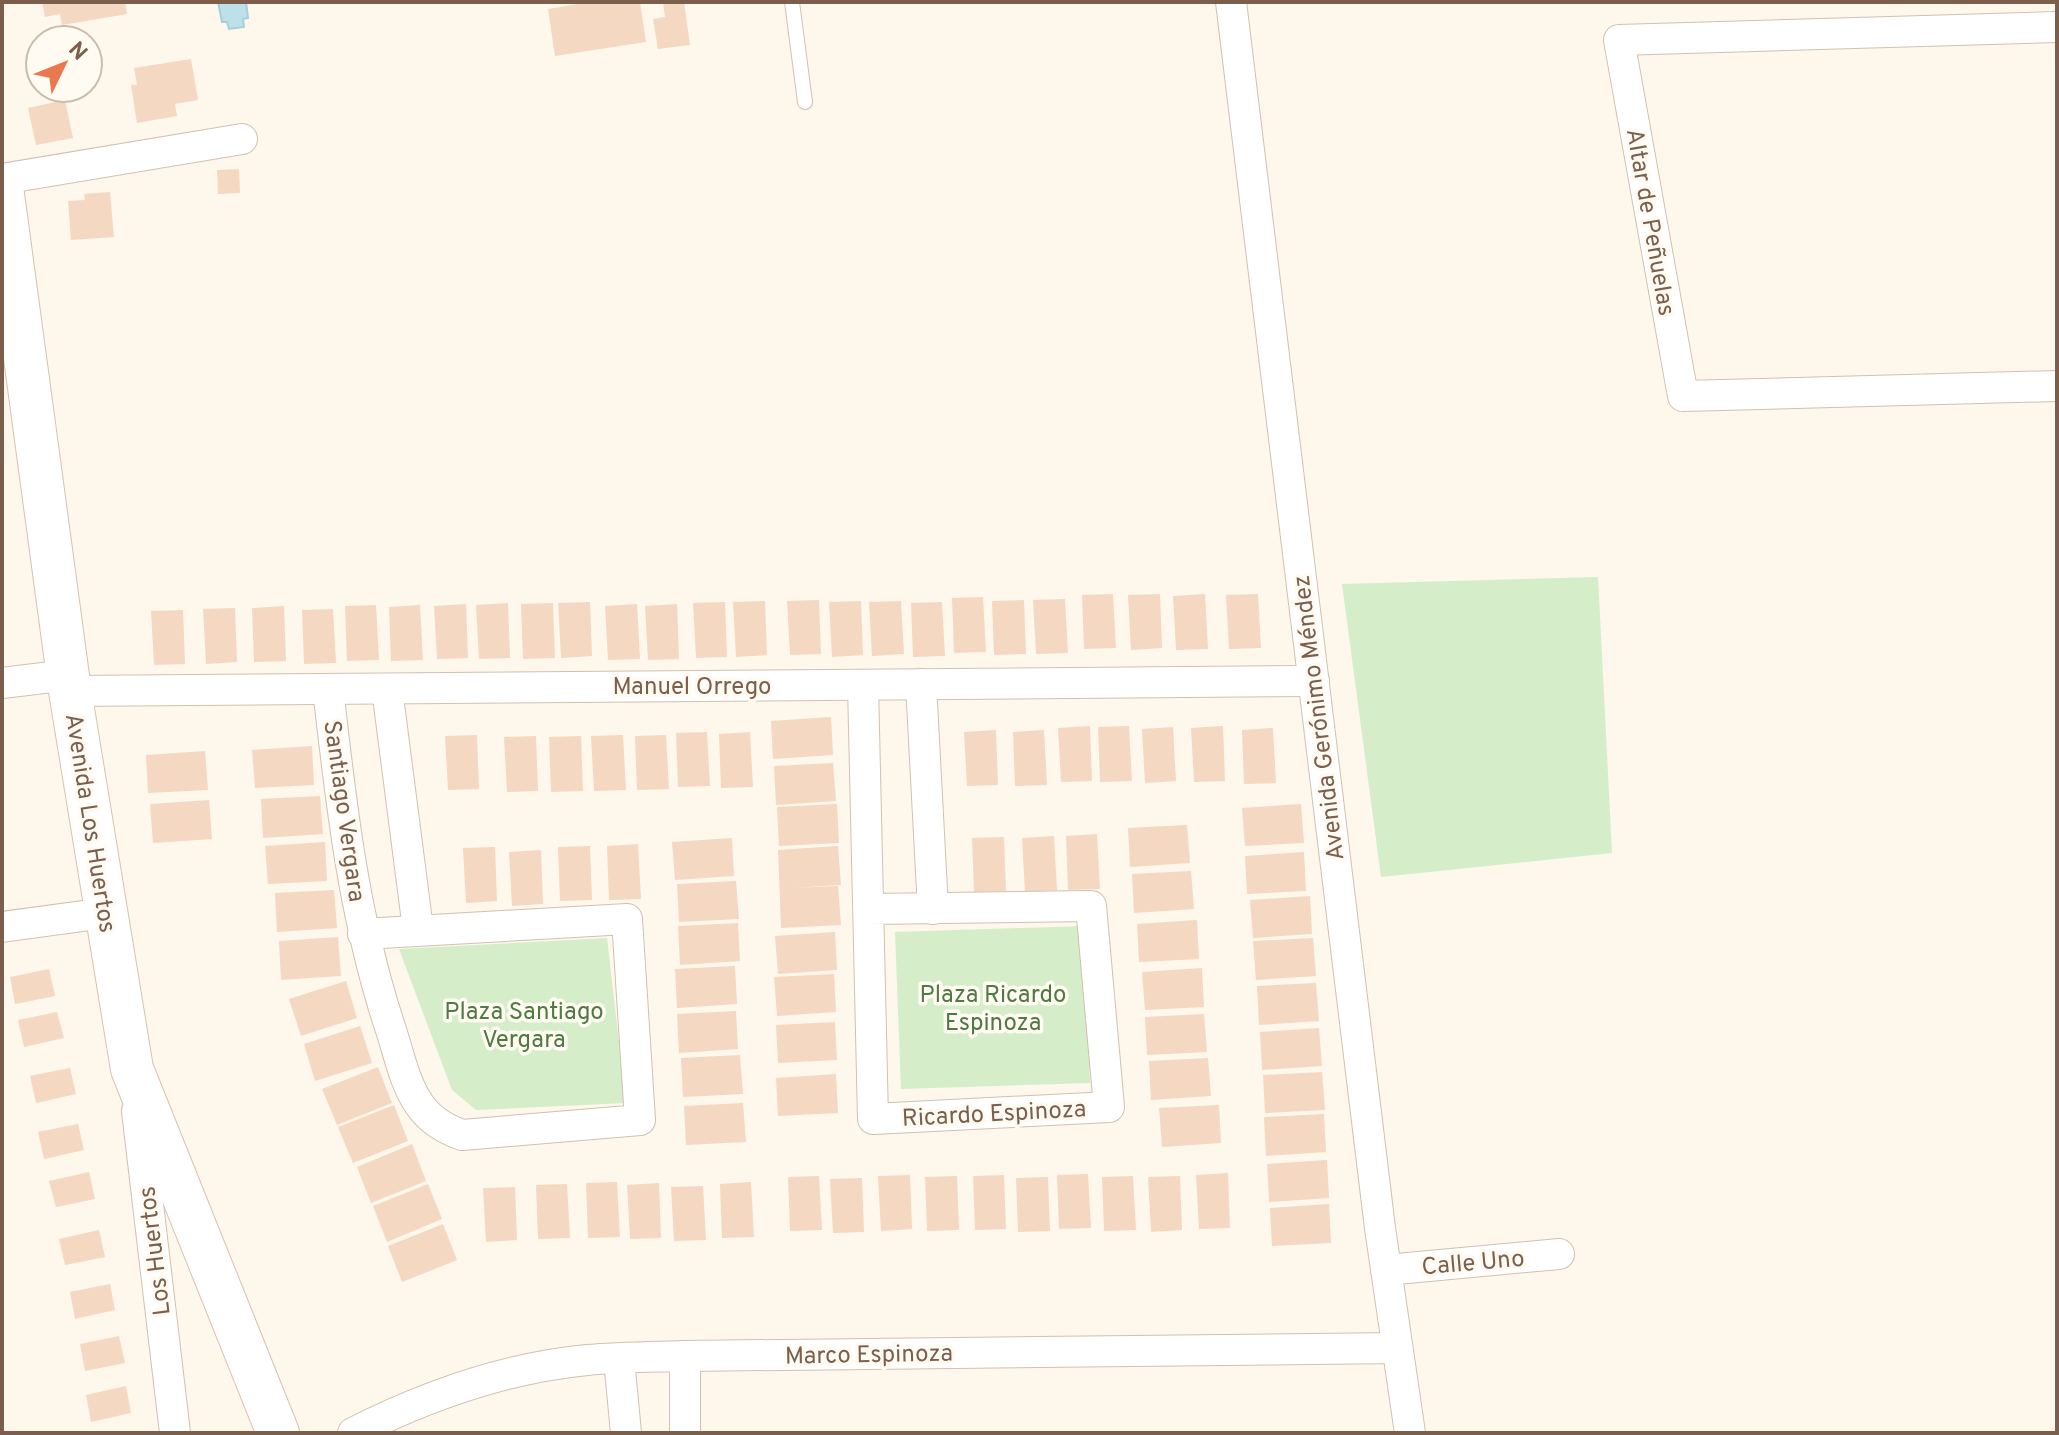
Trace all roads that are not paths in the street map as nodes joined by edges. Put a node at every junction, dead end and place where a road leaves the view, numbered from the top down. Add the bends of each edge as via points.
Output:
1 (792, 2) edge
2 (1231, 2) edge
3 (1983, 16) edge
4 (2051, 19) edge
5 (805, 102) dead end
6 (242, 139) dead end
7 (2, 179) edge
8 (2, 187) edge
9 (2057, 386) edge
10 (1314, 681) junction
11 (2, 683) edge
12 (69, 683) junction
13 (921, 684) junction
14 (863, 685) junction
15 (328, 689) junction
16 (387, 689) junction
17 (870, 909) junction
18 (933, 909) junction
19 (105, 913) junction
20 (2, 927) edge
21 (418, 929) junction
22 (363, 934) junction
23 (132, 1069) junction
24 (1559, 1254) dead end
25 (1386, 1270) junction
26 (1397, 1348) junction
27 (685, 1356) junction
28 (619, 1359) junction
29 (175, 1433) edge
30 (278, 1433) edge
31 (353, 1433) edge
32 (626, 1433) edge
33 (685, 1433) edge
34 (1410, 1433) edge

1 - 5 lane
2 - 10 street, Avenida Gerónimo Méndez
3 - 4 street, Altar de Peñuelas
3 - 9 street, Altar de Peñuelas via 1619,40 1683,396
6 - 7 street
8 - 12 street, Avenida Los Huertos
10 - 13 street, Manuel Orrego
10 - 25 street, Avenida Gerónimo Méndez
11 - 12 street, Manuel Orrego
12 - 15 street, Manuel Orrego
12 - 19 street, Avenida Los Huertos
13 - 14 street, Manuel Orrego
13 - 18 street
14 - 16 street, Manuel Orrego
14 - 17 street, Ricardo Espinoza
15 - 16 street, Manuel Orrego
15 - 22 street, Santiago Vergara
16 - 21 street
17 - 18 street, Ricardo Espinoza
17 - 18 street, Ricardo Espinoza via 873,1119 1109,1107 1091,906
19 - 20 street
19 - 23 street, Avenida Los Huertos
21 - 22 street, Santiago Vergara
21 - 22 street, Santiago Vergara via 627,919 640,1120 462,1135 448,1130 420,1106 410,1089
23 - 29 street, Los Huertos
23 - 30 street, Avenida Los Huertos
24 - 25 street, Calle Uno
25 - 26 street, Avenida Gerónimo Méndez
26 - 27 street, Marco Espinoza
26 - 34 street, Avenida Gerónimo Méndez
27 - 28 street, Marco Espinoza
27 - 33 street
28 - 31 street, Marco Espinoza via 532,1369 477,1383 429,1398
28 - 32 street

